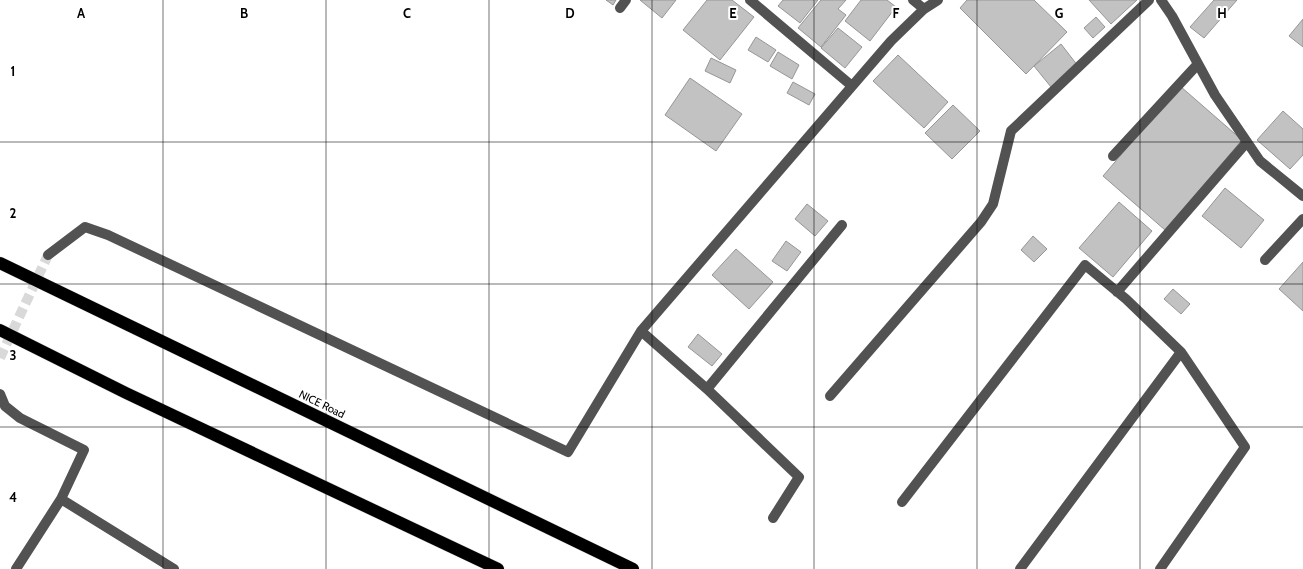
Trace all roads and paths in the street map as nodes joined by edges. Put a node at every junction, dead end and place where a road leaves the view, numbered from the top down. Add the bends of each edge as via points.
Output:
1 (626, 0) edge
2 (750, 0) edge
3 (913, 0) edge
4 (938, 0) edge
5 (1149, 0) edge
6 (1161, 0) edge
7 (620, 8) dead end
8 (924, 9) junction
9 (1197, 65) junction
10 (852, 86) junction
11 (1247, 142) junction
12 (1113, 156) dead end
13 (1303, 196) edge
14 (1303, 219) edge
15 (842, 226) dead end
16 (48, 255) tunnel mouth
17 (1265, 260) dead end
18 (0, 263) edge
19 (1117, 292) junction
20 (0, 330) edge
21 (641, 331) junction
22 (1181, 352) junction
23 (707, 389) junction
24 (0, 394) edge
25 (830, 396) dead end
26 (60, 499) junction
27 (902, 502) dead end
28 (774, 518) dead end
29 (16, 569) edge
30 (172, 569) edge
31 (498, 569) edge
32 (633, 569) edge
33 (1020, 569) edge
34 (1160, 569) edge

1 - 7 street
2 - 10 street
3 - 8 street
4 - 8 street
5 - 25 street via 1011,131 993,204 976,228
6 - 9 street
8 - 10 street via 891,41
9 - 11 street
9 - 12 street
10 - 21 street
11 - 13 street via 1260,161
11 - 19 street
14 - 17 street
15 - 23 street
16 - 21 street via 85,227 108,235 568,452
18 - 32 highway, NICE Road
19 - 22 street
19 - 27 street via 1085,265
20 - 31 highway via 126,393
21 - 23 street
22 - 33 street
22 - 34 street via 1245,448
23 - 28 street via 799,477
24 - 26 street via 5,406 20,418 84,450
26 - 29 street
26 - 30 street

